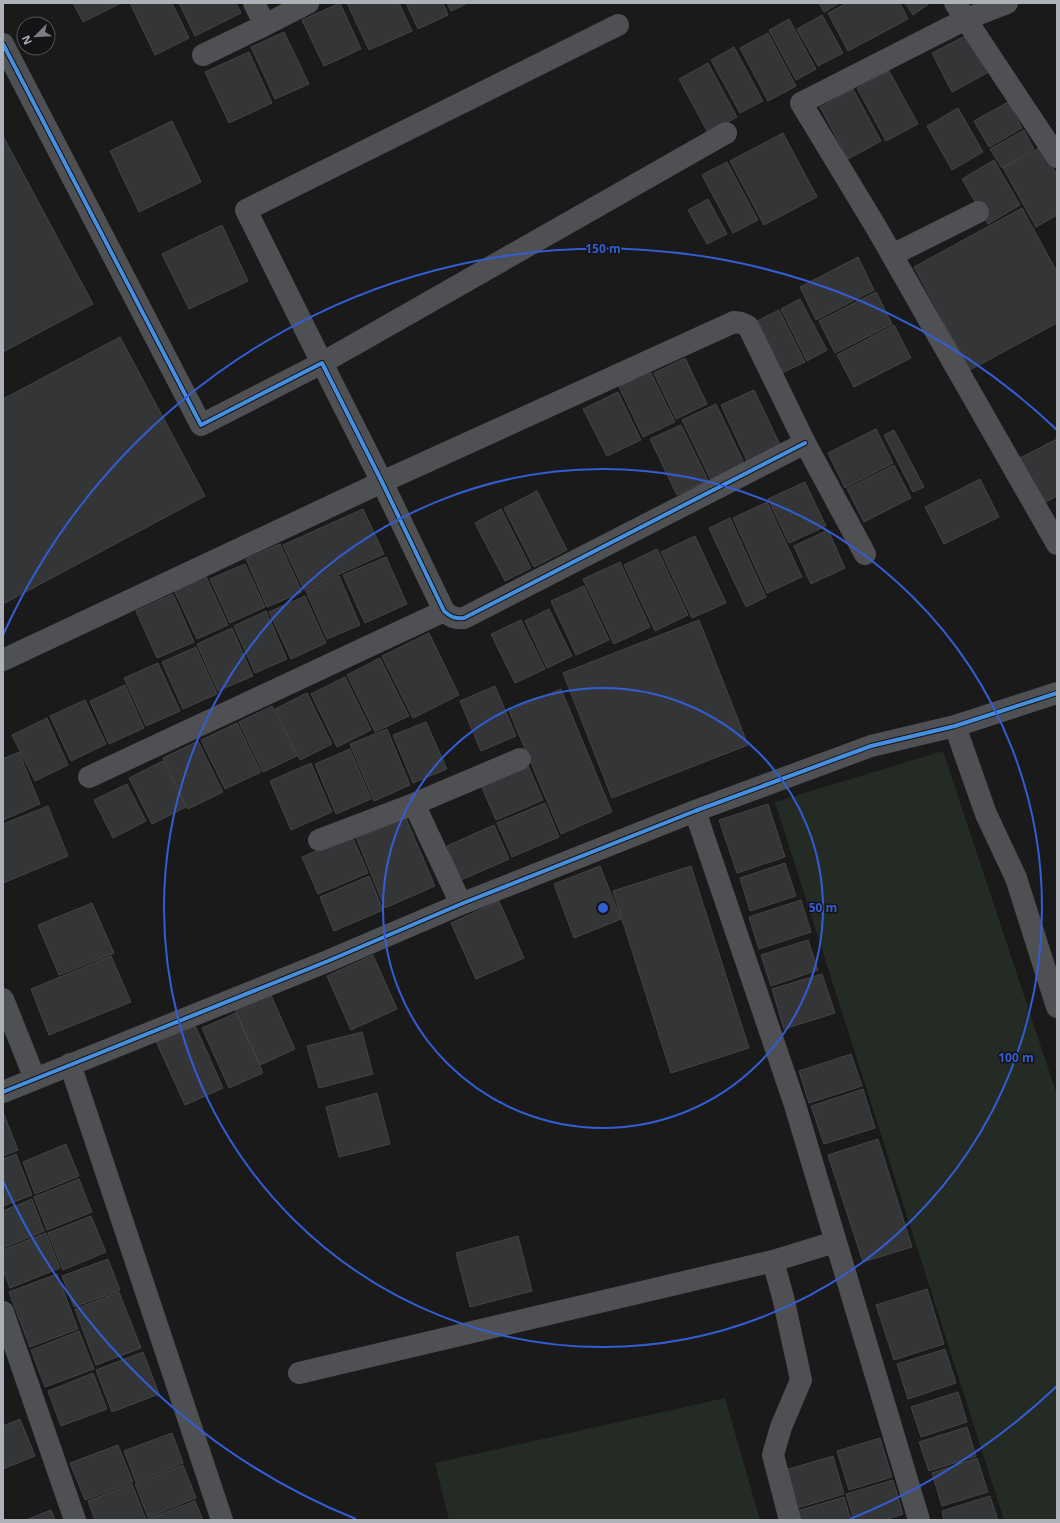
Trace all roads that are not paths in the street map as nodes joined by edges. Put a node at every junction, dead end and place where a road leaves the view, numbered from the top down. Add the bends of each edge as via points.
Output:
1 (254, 3) edge
2 (308, 3) edge
3 (1007, 3) edge
4 (961, 11) edge
5 (265, 25) junction
6 (618, 25) dead end
7 (3, 44) edge
8 (203, 55) dead end
9 (726, 133) dead end
10 (1057, 157) edge
11 (978, 212) dead end
12 (892, 254) junction
13 (322, 363) junction
14 (805, 443) junction
15 (382, 482) junction
16 (1050, 516) edge
17 (1057, 544) edge
18 (865, 554) dead end
19 (444, 611) junction
20 (3, 660) edge
21 (1057, 693) edge
22 (955, 726) junction
23 (520, 759) dead end
24 (89, 777) dead end
25 (414, 804) junction
26 (695, 811) junction
27 (319, 840) dead end
28 (461, 904) junction
29 (3, 999) edge
30 (1057, 1007) edge
31 (70, 1064) junction
32 (35, 1079) junction
33 (3, 1092) edge
34 (836, 1242) junction
35 (773, 1261) junction
36 (3, 1312) edge
37 (299, 1373) dead end
38 (75, 1520) edge
39 (222, 1520) edge
40 (790, 1520) edge
41 (919, 1520) edge

1 - 5 street
2 - 5 street
3 - 4 street
4 - 10 street
4 - 12 street via 801,103
5 - 8 street
6 - 13 street via 246,210
7 - 13 street via 201,425
9 - 13 street
11 - 12 street
12 - 16 street
13 - 15 street
14 - 15 street via 748,326 734,322
14 - 18 street
14 - 19 street via 464,618 456,619
15 - 19 street
15 - 20 street
16 - 17 street
19 - 24 street
21 - 22 street
22 - 26 street via 871,746
22 - 30 street via 986,814 1016,878
23 - 25 street
25 - 27 street
25 - 28 street
26 - 28 street
26 - 34 street via 796,1105
28 - 31 street via 328,961
29 - 32 street
31 - 32 street
31 - 39 street
32 - 33 street
34 - 35 street
34 - 41 street
35 - 37 street
35 - 40 street via 801,1380 781,1427 773,1455
36 - 38 street

